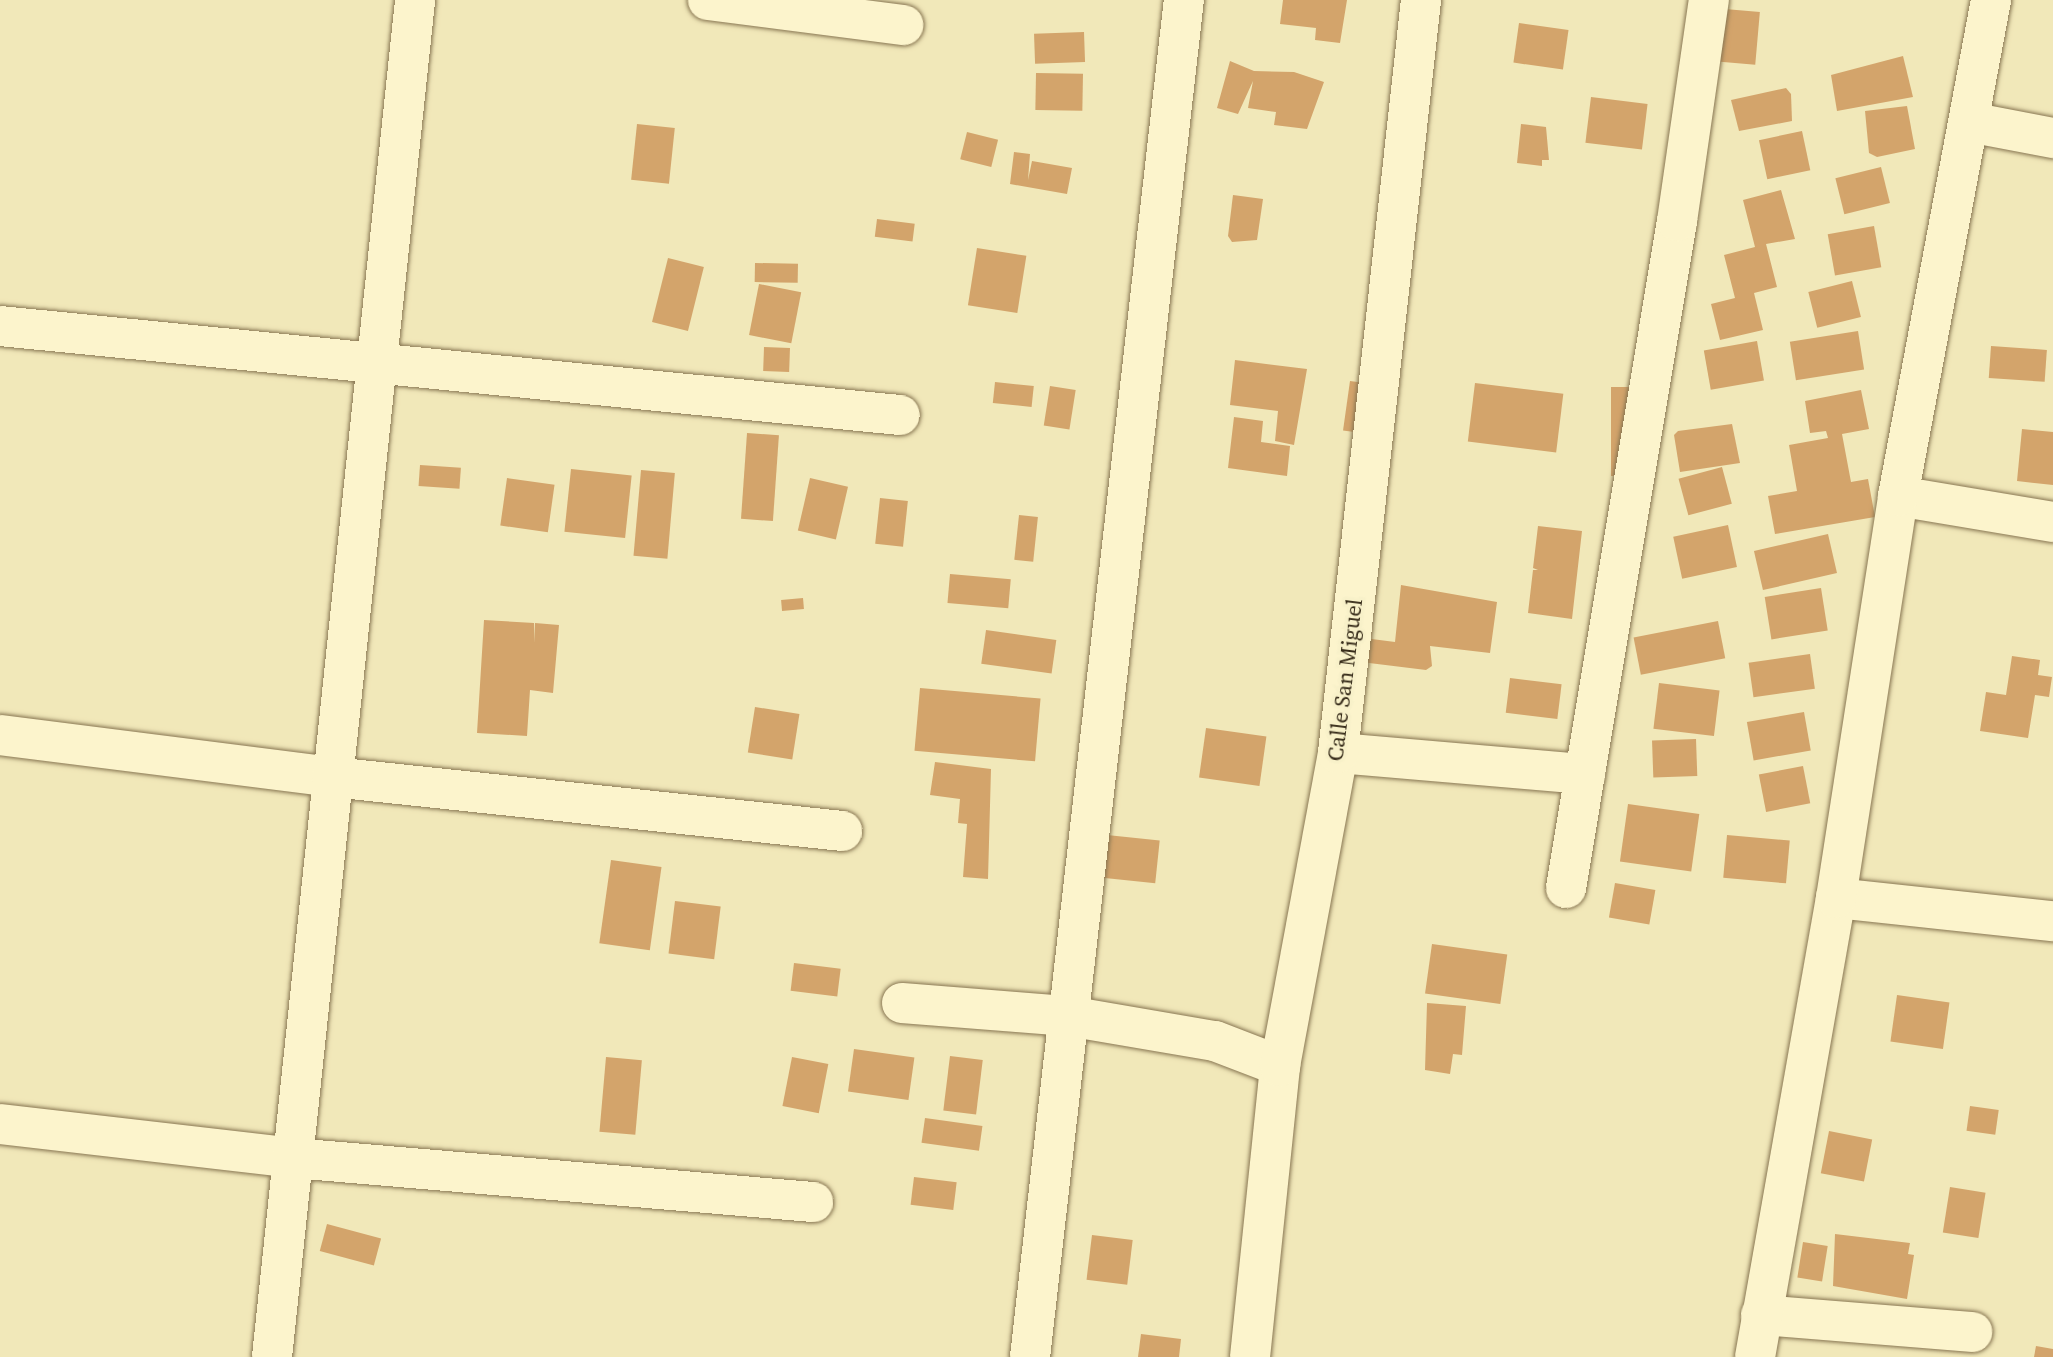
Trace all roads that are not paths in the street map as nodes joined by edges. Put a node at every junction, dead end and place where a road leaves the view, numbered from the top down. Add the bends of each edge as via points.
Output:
1 (415, 0) edge
2 (708, 0) edge
3 (1184, 0) edge
4 (1421, 0) edge
5 (1709, 0) edge
6 (1991, 0) edge
7 (903, 25) dead end
8 (1969, 122) junction
9 (2053, 138) edge
10 (0, 326) edge
11 (376, 365) junction
12 (900, 415) dead end
13 (1898, 496) junction
14 (2053, 522) edge
15 (0, 735) edge
16 (1338, 753) junction
17 (1585, 774) junction
18 (332, 777) junction
19 (842, 831) dead end
20 (1566, 888) dead end
21 (1836, 898) junction
22 (2053, 921) edge
23 (902, 1003) dead end
24 (1068, 1016) junction
25 (1280, 1066) junction
26 (0, 1124) edge
27 (293, 1158) junction
28 (813, 1202) dead end
29 (1761, 1315) junction
30 (1972, 1332) dead end
31 (272, 1357) edge
32 (1030, 1357) edge
33 (1250, 1357) edge
34 (1755, 1357) edge

1 - 11 street
2 - 7 street
3 - 24 street
4 - 16 street, Calle San Miguel
5 - 17 street
6 - 8 street
8 - 9 street
8 - 13 street
10 - 11 street
11 - 12 street
11 - 18 street
13 - 14 street
13 - 21 street
15 - 18 street
16 - 17 street
16 - 25 street, Calle San Miguel
17 - 20 street
18 - 19 street
18 - 27 street
21 - 22 street
21 - 29 street
23 - 24 street
24 - 25 street via 1215,1041
24 - 32 street
25 - 33 street, Calle San Miguel
26 - 27 street
27 - 28 street
27 - 31 street
29 - 30 street
29 - 34 street

